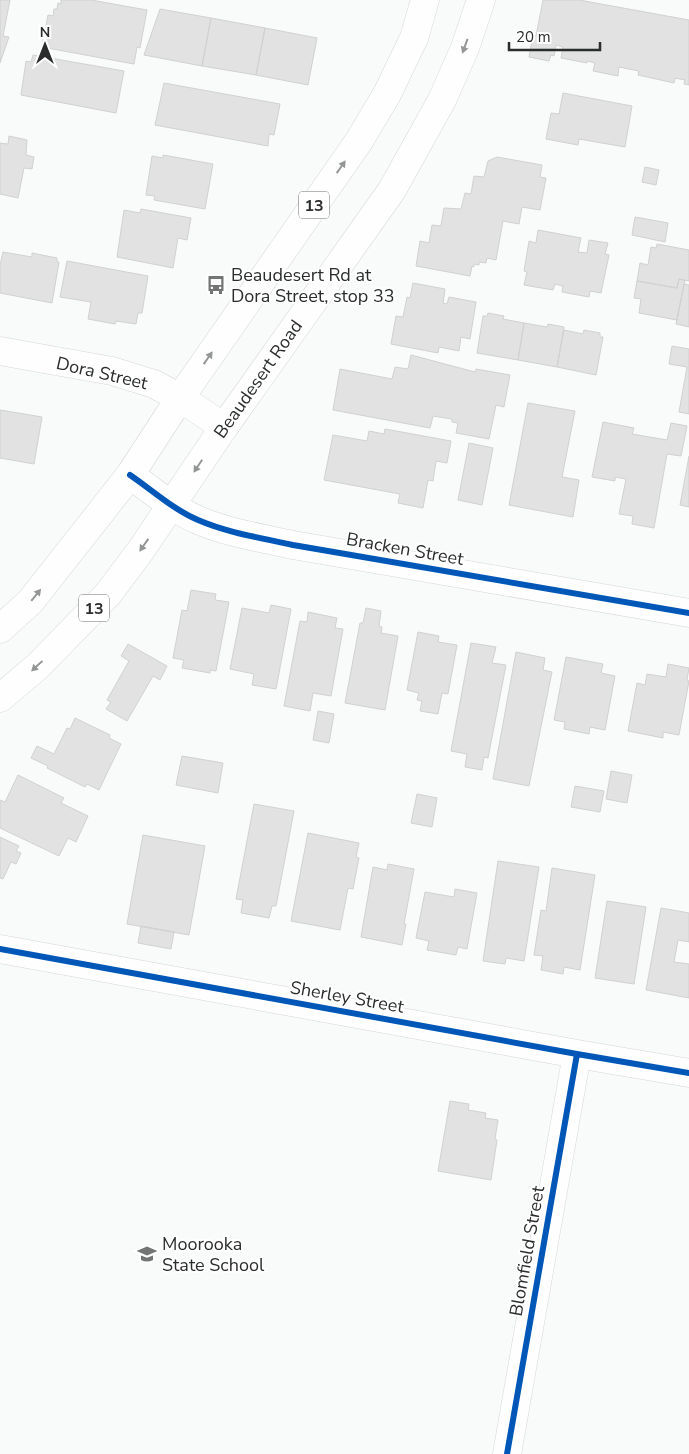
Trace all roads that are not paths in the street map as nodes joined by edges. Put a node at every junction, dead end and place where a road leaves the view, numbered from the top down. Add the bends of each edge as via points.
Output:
1 (481, 0) edge
2 (420, 1) edge
3 (0, 351) edge
4 (180, 398) junction
5 (224, 427) junction
6 (130, 475) junction
7 (172, 505) junction
8 (689, 613) edge
9 (0, 628) edge
10 (0, 698) edge
11 (0, 949) edge
12 (577, 1054) junction
13 (689, 1072) edge
14 (507, 1454) edge

1 -> 5 main road, Beaudesert Road / 13 via 466,48 442,100 392,190
4 -> 2 main road, 13 via 359,141 387,94 414,38
3 - 4 main road, Dora Street via 112,371 154,384
4 - 5 main road, Dora Street
4 - 6 main road, 13
5 -> 7 main road, Beaudesert Road / 13
6 - 7 main road, Bracken Street
9 -> 6 main road, 13 via 30,602
7 - 8 main road, Bracken Street via 198,520 293,545
7 -> 10 main road, Beaudesert Road / 13 via 108,594 38,666
11 - 12 main road, Sherley Street
12 - 13 main road, Sherley Street
12 - 14 main road, Blomfield Street

